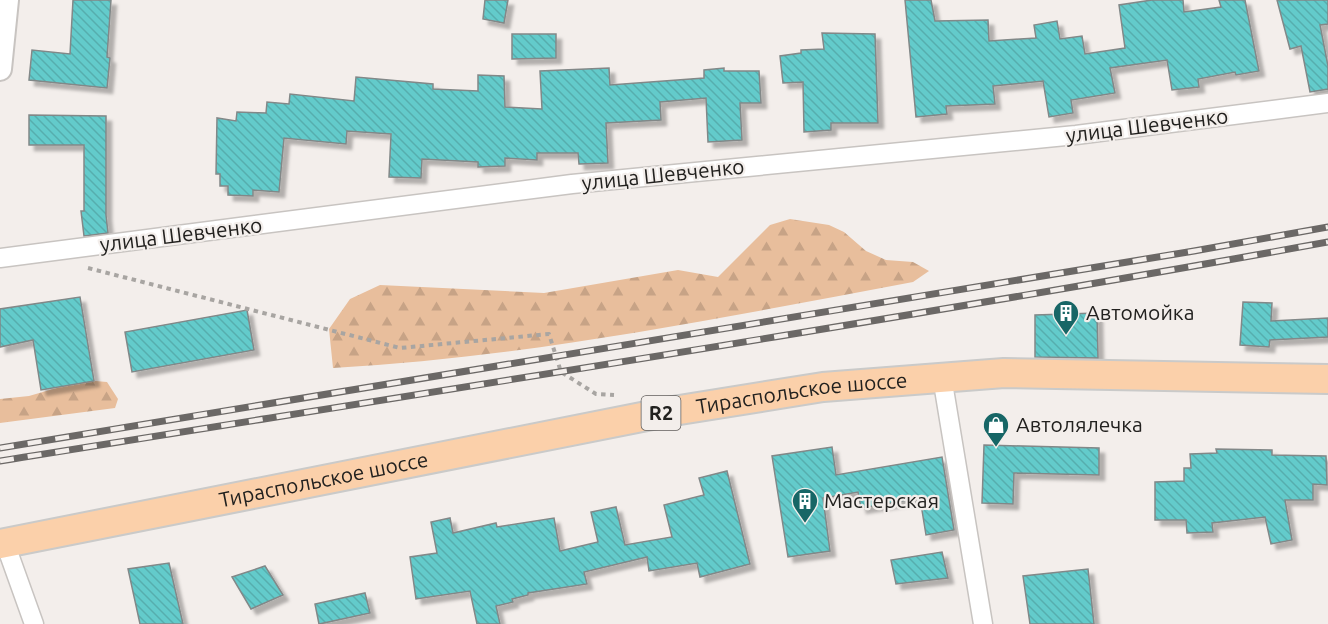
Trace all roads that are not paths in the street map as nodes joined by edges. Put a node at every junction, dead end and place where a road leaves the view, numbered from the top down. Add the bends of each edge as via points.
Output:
1 (7, 0) edge
2 (0, 69) edge
3 (1328, 104) edge
4 (0, 258) edge
5 (942, 377) junction
6 (1328, 379) edge
7 (2, 543) edge
8 (34, 624) edge
9 (983, 624) edge

1 - 2 street
3 - 4 street, улица Шевченко via 1076,135 572,184
5 - 6 main road, Тираспольское шоссе / R2 via 1004,373
5 - 7 main road, Тираспольское шоссе / R2 via 823,387 666,412
5 - 9 street
7 - 8 street

